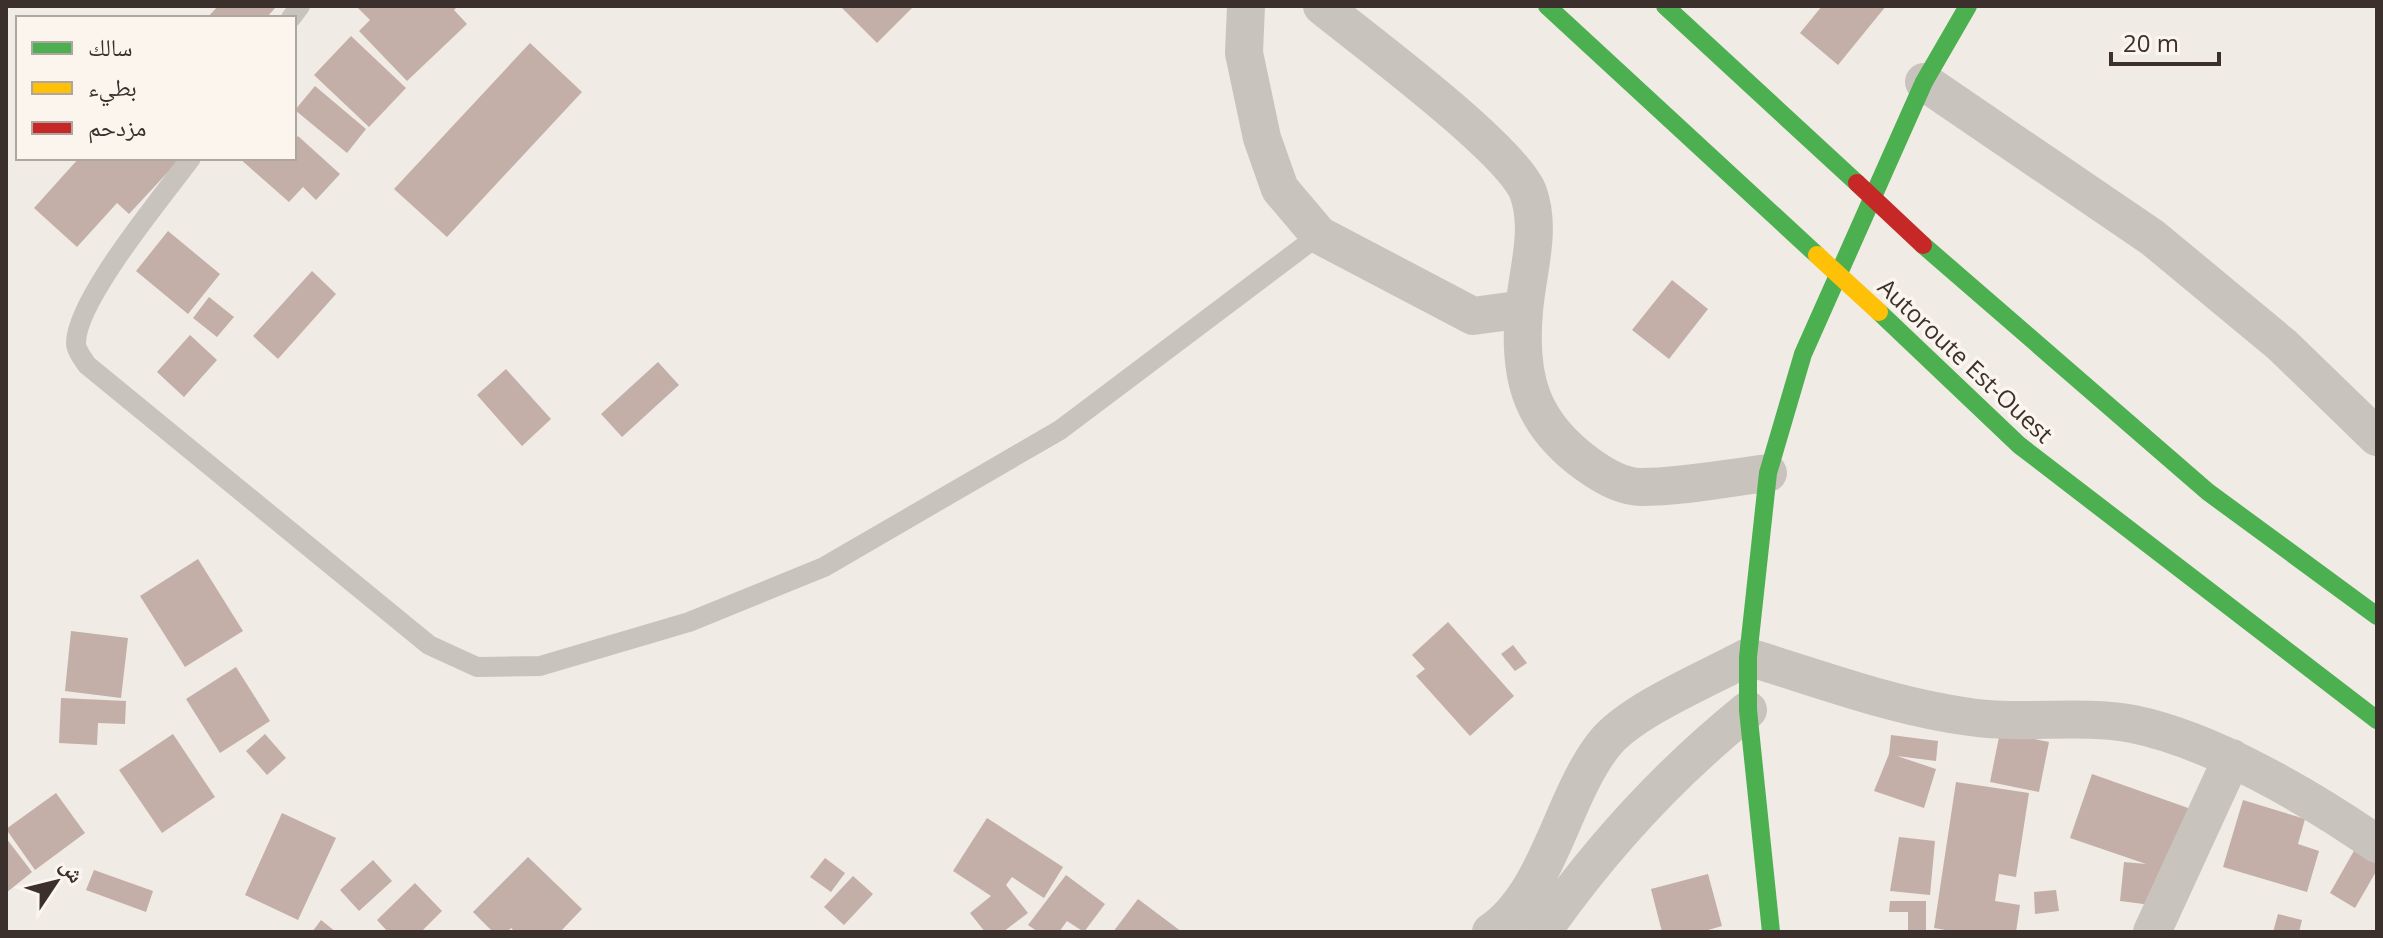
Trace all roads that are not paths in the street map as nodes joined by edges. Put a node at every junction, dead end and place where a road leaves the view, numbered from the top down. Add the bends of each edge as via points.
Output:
1 (1246, 6) edge
2 (1322, 6) edge
3 (1547, 6) edge
4 (1665, 6) edge
5 (1968, 6) edge
6 (1924, 82) junction
7 (190, 160) edge
8 (1319, 235) junction
9 (1524, 309) junction
10 (2377, 437) edge
11 (1768, 473) junction
12 (2377, 616) edge
13 (1748, 657) junction
14 (1663, 702) junction
15 (1748, 710) junction
16 (2377, 720) edge
17 (1688, 758) junction
18 (2232, 758) junction
19 (2377, 844) edge
20 (1497, 930) edge
21 (1542, 932) edge
22 (1771, 932) edge
23 (2152, 932) edge

1 - 8 street via 1244,53 1262,138 1280,189
2 - 9 street via 1453,114 1526,189 1536,220
3 - 16 main road, Autoroute Est-Ouest, bridge via 2019,445
4 - 12 main road, bridge via 1923,245 2208,492
5 - 6 main road
6 - 10 street via 2153,238 2282,345
6 - 11 main road via 1803,354
7 - 8 lane via 112,268 80,321 76,346 87,365 429,645 477,667 540,666 689,622 824,567 1060,430
8 - 9 street via 1473,316
9 - 11 street via 1521,345 1533,404 1548,429 1604,476 1639,487
11 - 13 main road
13 - 14 street
13 - 15 main road
13 - 18 street via 1909,706 1972,718 2065,717 2134,725
14 - 17 street
14 - 20 street via 1606,743 1527,889
15 - 17 street
15 - 22 main road
17 - 21 street via 1572,890
18 - 19 street
18 - 23 street

